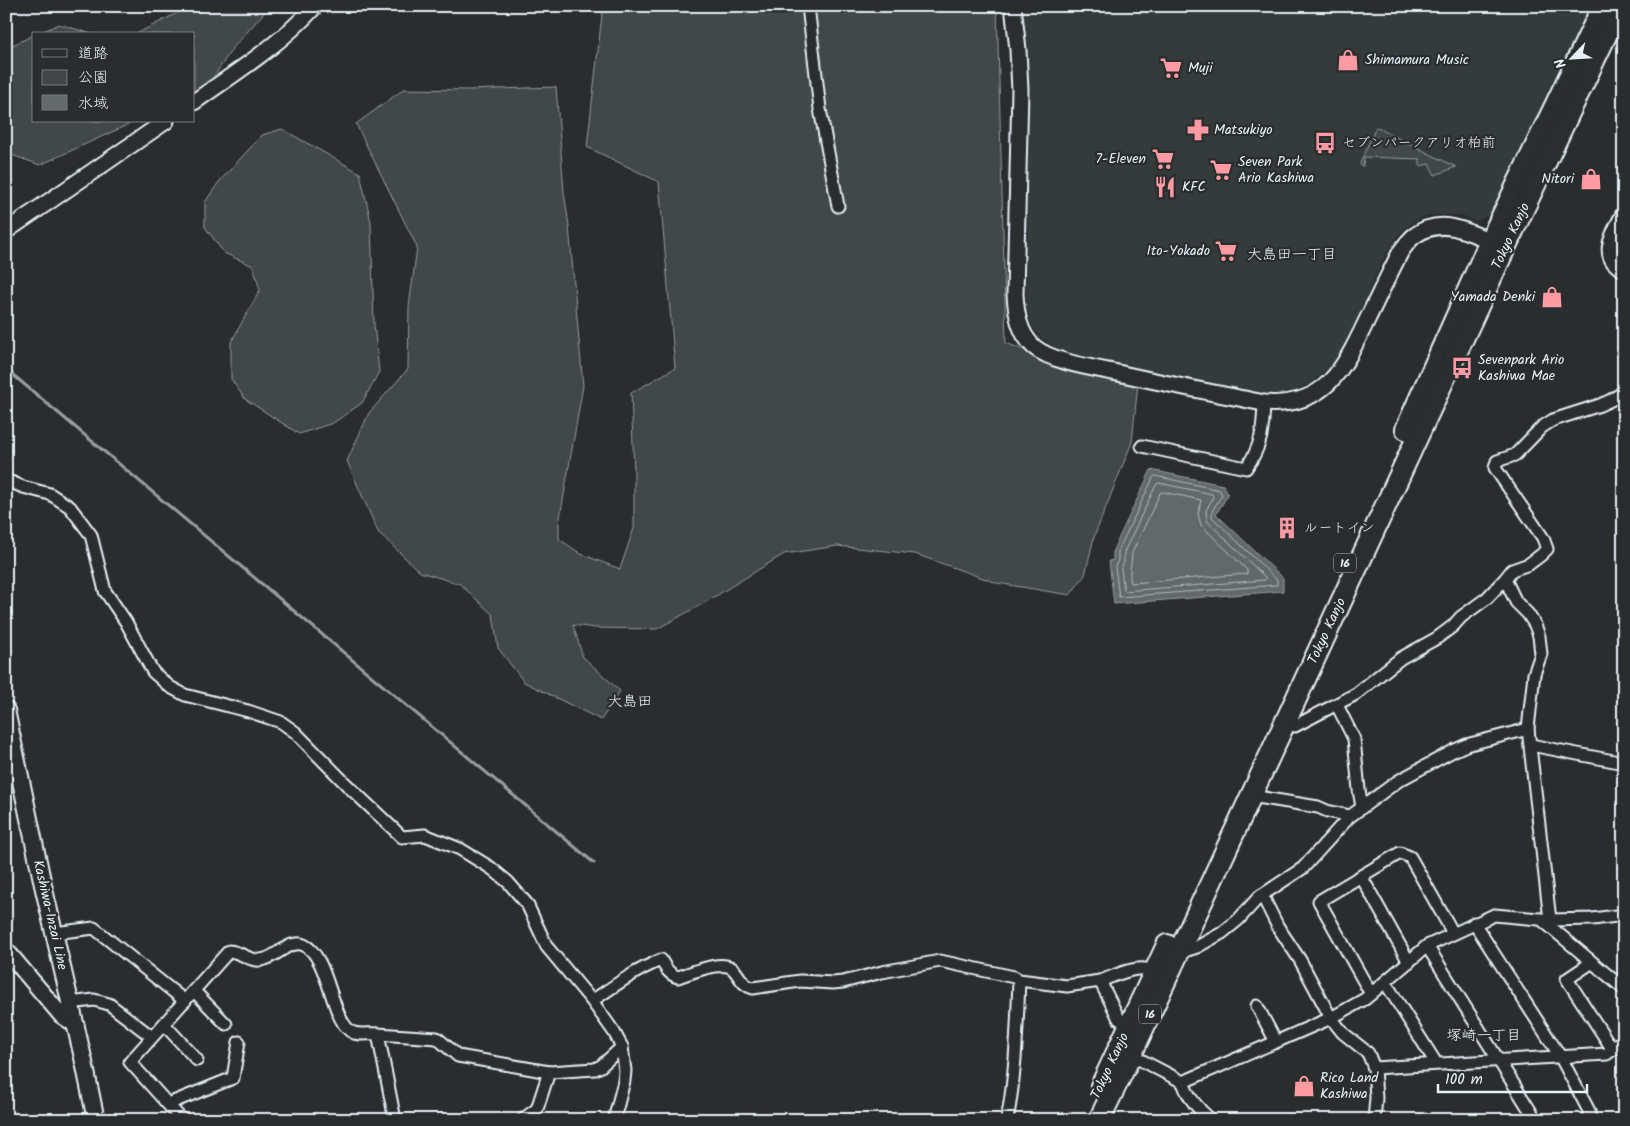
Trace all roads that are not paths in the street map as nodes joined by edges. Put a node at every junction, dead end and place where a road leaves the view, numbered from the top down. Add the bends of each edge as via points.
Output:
1 (316, 6) edge
2 (808, 6) edge
3 (1013, 6) edge
4 (1603, 6) edge
5 (1620, 6) edge
6 (195, 101) edge
7 (165, 122) edge
8 (838, 206) dead end
9 (1624, 214) edge
10 (6, 231) edge
11 (1497, 245) junction
12 (1624, 269) edge
13 (1624, 392) edge
14 (1264, 403) junction
15 (1142, 446) dead end
16 (6, 480) edge
17 (1505, 578) junction
18 (1337, 705) junction
19 (6, 710) edge
20 (1285, 722) junction
21 (1528, 729) junction
22 (1531, 745) junction
23 (1624, 763) edge
24 (1251, 796) junction
25 (1362, 807) junction
26 (1350, 816) junction
27 (1361, 876) junction
28 (1262, 895) junction
29 (1624, 915) edge
30 (1545, 920) junction
31 (1474, 922) junction
32 (54, 933) junction
33 (1453, 933) junction
34 (1427, 946) junction
35 (6, 950) edge
36 (1178, 954) junction
37 (1408, 962) junction
38 (1591, 962) junction
39 (1155, 971) junction
40 (1019, 980) junction
41 (1100, 981) junction
42 (1385, 982) junction
43 (1624, 989) edge
44 (194, 991) junction
45 (1371, 994) junction
46 (185, 1001) junction
47 (592, 1001) junction
48 (70, 1003) junction
49 (1257, 1006) dead end
50 (1331, 1018) junction
51 (164, 1024) junction
52 (226, 1024) dead end
53 (1130, 1024) junction
54 (76, 1026) junction
55 (378, 1034) junction
56 (152, 1037) junction
57 (1624, 1039) edge
58 (240, 1042) dead end
59 (1276, 1042) junction
60 (622, 1047) junction
61 (1613, 1050) junction
62 (1131, 1055) junction
63 (1560, 1056) junction
64 (197, 1060) dead end
65 (1499, 1061) junction
66 (1436, 1063) junction
67 (1374, 1068) junction
68 (549, 1072) junction
69 (1184, 1082) junction
70 (168, 1104) junction
71 (1096, 1119) edge
72 (96, 1120) edge
73 (182, 1120) edge
74 (395, 1120) edge
75 (522, 1120) edge
76 (614, 1120) edge
77 (1007, 1120) edge
78 (1210, 1120) edge
79 (1374, 1120) edge
80 (1536, 1120) edge
81 (1589, 1120) edge

1 - 6 street via 255,59
2 - 8 street via 820,109
3 - 14 street via 1020,90 1015,294 1018,318 1029,341 1055,358 1090,368
4 - 11 highway, Tokyo Kanjo / 16
5 - 11 highway, Tokyo Kanjo / 16
7 - 10 street
9 - 12 street via 1610,244 1610,256
11 - 14 street via 1462,229 1444,225 1425,229 1412,237 1401,251 1348,359 1336,376 1312,396 1285,403
11 - 20 highway, Tokyo Kanjo / 16
11 - 39 highway, Tokyo Kanjo / 16
13 - 17 street via 1600,405 1553,420 1515,455 1497,461 1496,468 1547,549 1529,564 1512,570
14 - 15 street via 1259,447 1246,468
16 - 47 street via 50,494 70,507 91,536 105,591 153,672 185,695 281,722 402,837 425,835 460,848 491,868 527,904 547,947
17 - 18 street via 1453,626 1401,658
17 - 21 street via 1516,602 1528,614 1539,636 1541,654 1534,674
18 - 20 street via 1295,726
18 - 25 street via 1354,739
19 - 32 main road, Kashiwa-Inzai Line
20 - 24 highway, Tokyo Kanjo / 16
21 - 22 street
21 - 25 street via 1452,751 1398,781
22 - 23 street
22 - 30 street
24 - 26 street
24 - 36 highway, Tokyo Kanjo / 16
25 - 26 street
26 - 28 street via 1303,868
27 - 33 street via 1400,853 1410,856
27 - 37 street
27 - 45 street via 1318,900
28 - 36 street via 1222,933
28 - 50 street
29 - 30 street
30 - 31 street via 1494,914
30 - 38 street
31 - 33 street
31 - 63 street
32 - 46 street via 94,928
32 - 48 main road, Kashiwa-Inzai Line
33 - 34 street
34 - 37 street
34 - 65 street
35 - 54 street via 61,1015
36 - 62 highway, Tokyo Kanjo / 16
37 - 42 street
38 - 43 street
38 - 61 street via 1567,979
39 - 41 street via 1145,967
39 - 53 highway, Tokyo Kanjo / 16
40 - 41 street via 1067,986
40 - 47 street via 940,961 843,982 800,981 753,988 746,986 727,965 678,977 669,972 661,960
40 - 77 street
41 - 53 street via 1119,1019
42 - 45 street
42 - 66 street
44 - 46 street
44 - 52 street
44 - 55 street via 229,951 254,961 265,960 294,944 304,945 317,958 346,1026 354,1033
45 - 50 street
46 - 51 street
47 - 60 street
48 - 54 main road, Kashiwa-Inzai Line
48 - 56 street via 94,1000 109,1004
49 - 59 street
50 - 59 street
50 - 67 street via 1368,1053
51 - 56 street
51 - 64 street
53 - 71 highway, Tokyo Kanjo / 16
54 - 72 main road, Kashiwa-Inzai Line
55 - 68 street via 437,1038 458,1056
55 - 74 street
56 - 70 street via 130,1062
57 - 61 street
58 - 70 street via 232,1078
59 - 69 street
60 - 68 street via 595,1069
60 - 76 street via 624,1081
61 - 63 street via 1607,1054
62 - 69 street
62 - 71 highway, Tokyo Kanjo / 16
63 - 65 street
63 - 81 street via 1589,1111
65 - 66 street
65 - 80 street
66 - 67 street
67 - 79 street
68 - 75 street via 537,1109
69 - 78 street via 1186,1092
70 - 73 street

